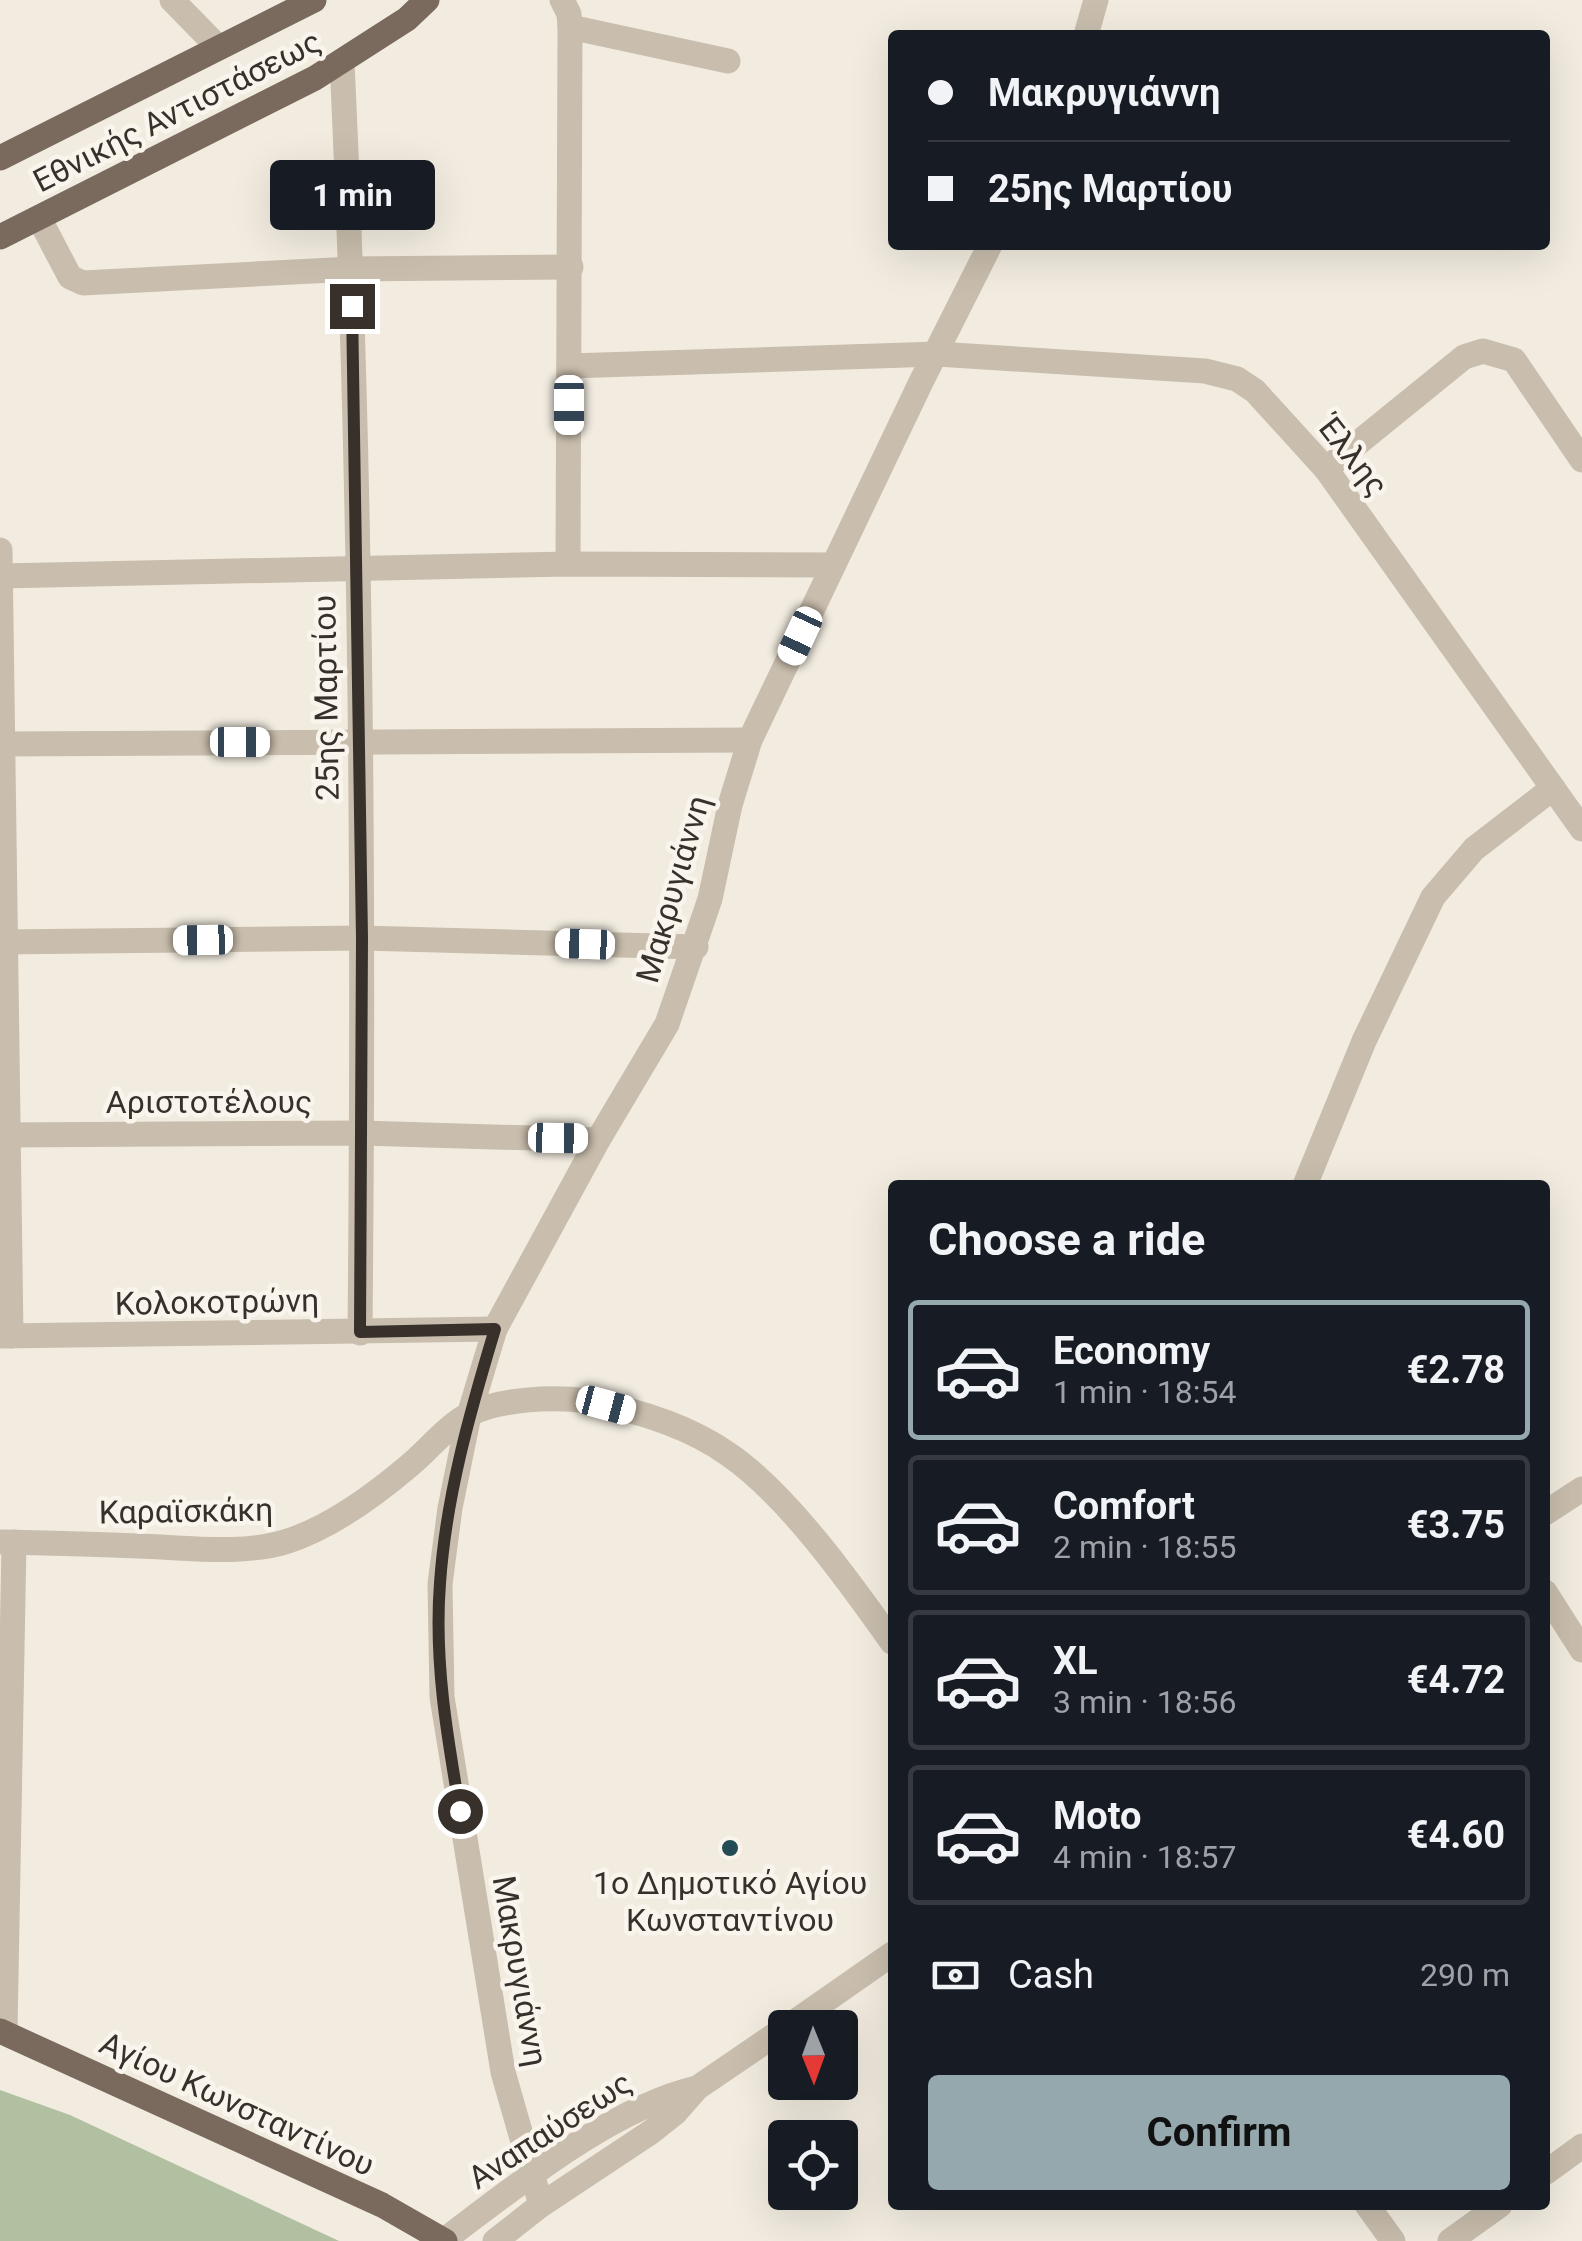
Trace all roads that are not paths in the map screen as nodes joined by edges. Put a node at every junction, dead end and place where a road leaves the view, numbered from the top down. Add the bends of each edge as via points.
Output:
1 (172, 0) edge
2 (314, 0) edge
3 (427, 0) edge
4 (562, 0) edge
5 (1096, 0) edge
6 (570, 27) junction
7 (1087, 30) edge
8 (218, 47) junction
9 (728, 61) dead end
10 (342, 62) junction
11 (2, 154) edge
12 (39, 218) junction
13 (0, 237) edge
14 (988, 250) edge
15 (571, 267) junction
16 (352, 269) junction
17 (937, 354) junction
18 (569, 366) junction
19 (1582, 460) edge
20 (1326, 469) junction
21 (0, 550) edge
22 (568, 564) junction
23 (833, 566) junction
24 (357, 568) junction
25 (1, 576) edge
26 (750, 740) junction
27 (360, 742) junction
28 (1, 744) edge
29 (1553, 788) junction
30 (1582, 830) edge
31 (362, 938) junction
32 (2, 942) edge
33 (696, 947) junction
34 (362, 1133) junction
35 (4, 1136) edge
36 (598, 1140) junction
37 (1307, 1180) edge
38 (495, 1329) junction
39 (360, 1332) junction
40 (6, 1336) edge
41 (469, 1414) junction
42 (1582, 1489) edge
43 (1550, 1510) edge
44 (7, 1542) edge
45 (1550, 1600) edge
46 (888, 1636) edge
47 (1582, 1650) edge
48 (6, 1733) edge
49 (888, 1957) edge
50 (811, 2010) edge
51 (2, 2032) edge
52 (768, 2040) edge
53 (698, 2088) junction
54 (1582, 2146) edge
55 (1550, 2168) edge
56 (531, 2176) junction
57 (541, 2205) junction
58 (1371, 2210) edge
59 (1493, 2210) edge
60 (444, 2241) edge
61 (495, 2241) edge
62 (1393, 2241) edge
63 (1450, 2241) edge

1 - 8 street
2 - 8 main road, Εθνικής Αντιστάσεως
3 - 10 main road, Εθνικής Αντιστάσεως
4 - 6 street
5 - 7 street
6 - 9 street
6 - 15 street
8 - 11 main road, Εθνικής Αντιστάσεως
10 - 12 main road, Εθνικής Αντιστάσεως
10 - 16 street, 25ης Μαρτίου
12 - 13 main road, Εθνικής Αντιστάσεως
12 - 16 street via 78,283
14 - 17 street, Μακρυγιάννη
15 - 16 street
15 - 18 street
16 - 24 street, 25ης Μαρτίου
17 - 18 street, Έλλης
17 - 20 street, Έλλης via 1228,376 1264,400
17 - 23 street, Μακρυγιάννη
18 - 22 street
19 - 20 street via 1514,360 1483,352 1464,358
20 - 29 street, Έλλης
21 - 25 street
22 - 23 street
22 - 24 street
23 - 26 street, Μακρυγιάννη
24 - 25 street
24 - 27 street, 25ης Μαρτίου
25 - 28 street
26 - 27 street
26 - 33 street, Μακρυγιάννη
27 - 28 street
27 - 31 street, 25ης Μαρτίου
28 - 32 street
29 - 30 street, Έλλης
29 - 37 street via 1474,849 1433,897
31 - 32 street
31 - 33 street
31 - 34 street, 25ης Μαρτίου
32 - 35 street
33 - 36 street, Μακρυγιάννη via 667,1024
34 - 35 street, Αριστοτέλους
34 - 36 street, Αριστοτέλους
34 - 39 street, 25ης Μαρτίου
35 - 40 street
36 - 38 street, Μακρυγιάννη
38 - 39 street, Κολοκοτρώνη
38 - 41 street, Μακρυγιάννη
39 - 40 street, Κολοκοτρώνη
41 - 44 street, Καραϊσκάκη via 355,1506 276,1544
41 - 46 street, Καραϊσκάκη via 527,1399 580,1400 704,1439 742,1463 793,1516
41 - 56 street, Μακρυγιάννη via 440,1584 442,1697 495,2034
42 - 43 street
44 - 48 street
45 - 47 street
48 - 51 street
49 - 50 street, Αναπαύσεως
51 - 60 main road, Αγίου Κωνσταντίνου via 382,2206
52 - 53 street, Αναπαύσεως
53 - 56 street, Αναπαύσεως via 636,2110
53 - 57 street, Αναπαύσεως via 651,2132
54 - 55 street
56 - 57 street, Μακρυγιάννη
56 - 60 street, Αναπαύσεως
57 - 61 street, Αναπαύσεως
58 - 62 street
59 - 63 street

